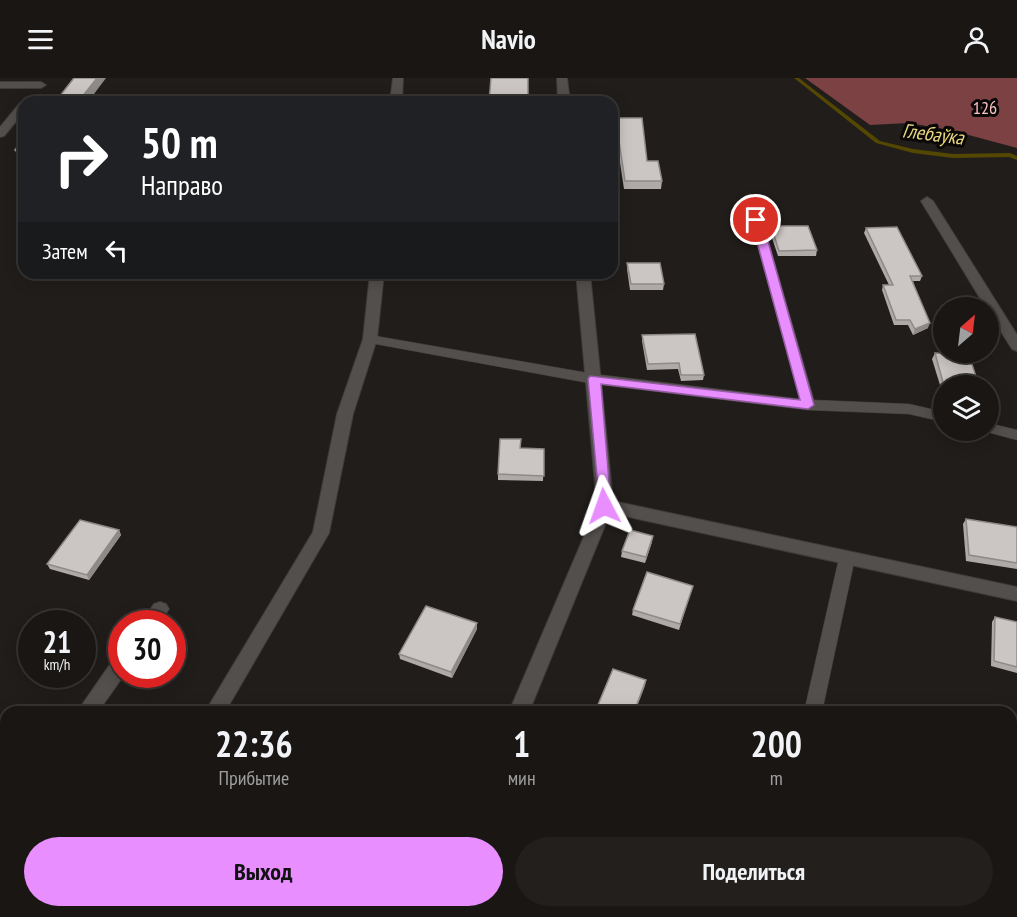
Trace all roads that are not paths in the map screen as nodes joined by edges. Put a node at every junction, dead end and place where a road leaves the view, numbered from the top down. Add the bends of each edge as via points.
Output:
1 (398, 78) edge
2 (562, 78) edge
3 (43, 81) edge
4 (0, 85) edge
5 (31, 96) edge
6 (396, 96) edge
7 (564, 96) edge
8 (18, 112) edge
9 (0, 134) edge
10 (750, 197) dead end
11 (927, 201) dead end
12 (376, 279) edge
13 (584, 279) edge
14 (370, 339) junction
15 (1017, 346) edge
16 (594, 379) junction
17 (808, 405) junction
18 (933, 414) edge
19 (999, 431) edge
20 (1017, 435) edge
21 (604, 506) junction
22 (847, 558) junction
23 (1017, 594) edge
24 (108, 683) edge
25 (91, 706) edge
26 (219, 706) edge
27 (521, 706) edge
28 (814, 706) edge

1 - 6 street
2 - 7 street
3 - 4 street
3 - 5 street
8 - 9 street
10 - 17 lane
11 - 15 street
12 - 14 street
13 - 16 street
14 - 16 lane
14 - 26 street via 345,414 321,533
16 - 17 lane
16 - 21 street
17 - 18 lane via 909,409
19 - 20 lane
21 - 22 street
21 - 27 street
22 - 23 street
22 - 28 lane
24 - 25 street

